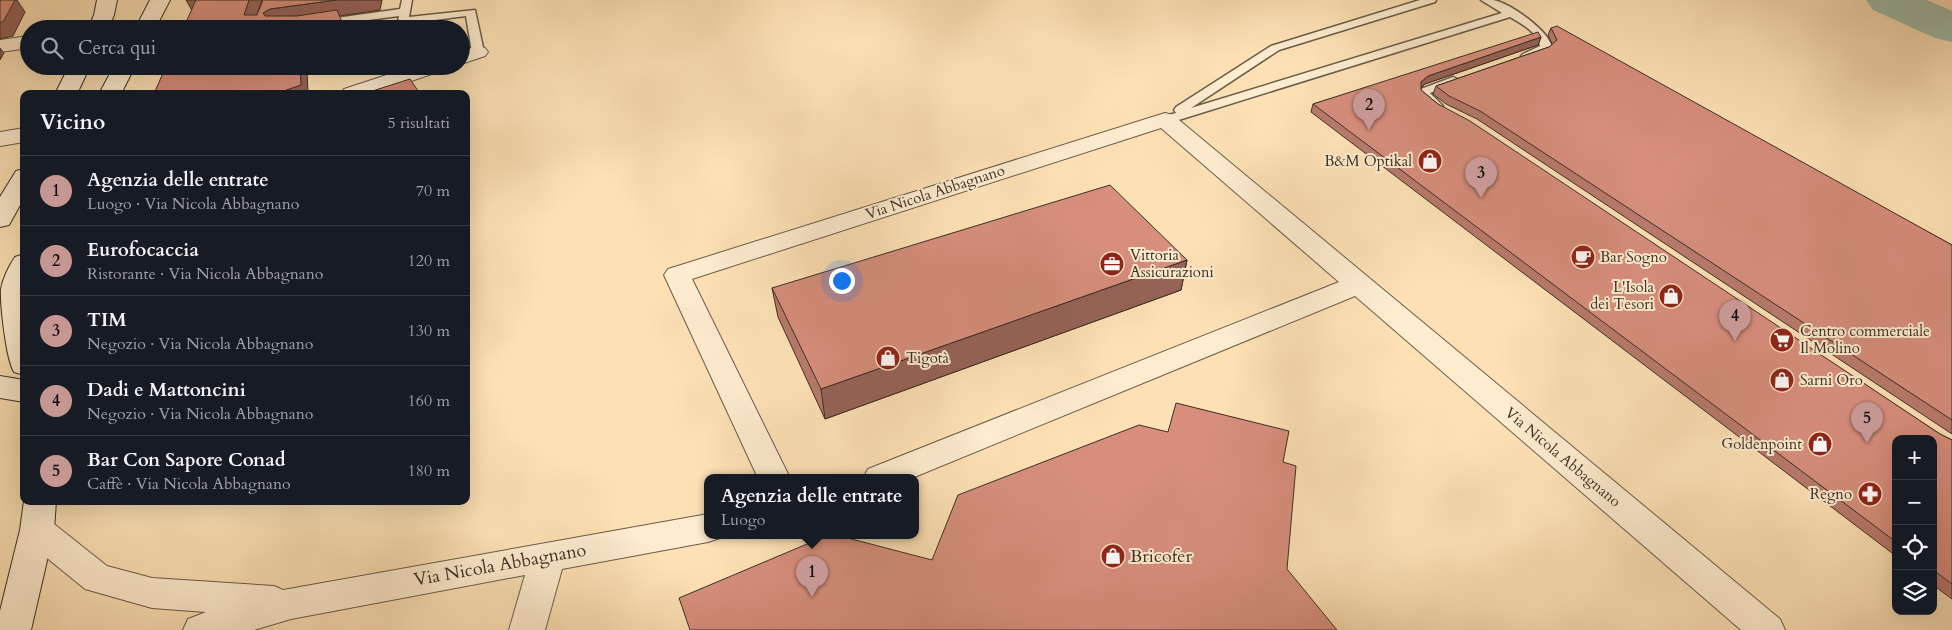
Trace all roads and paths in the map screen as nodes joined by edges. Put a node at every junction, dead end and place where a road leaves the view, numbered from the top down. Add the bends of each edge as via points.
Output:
1 (107, 0) edge
2 (160, 0) edge
3 (407, 0) edge
4 (1430, 0) edge
5 (1486, 0) edge
6 (405, 12) junction
7 (1510, 14) junction
8 (102, 20) edge
9 (150, 20) edge
10 (345, 20) edge
11 (403, 20) edge
12 (411, 20) edge
13 (20, 43) edge
14 (0, 46) edge
15 (470, 55) edge
16 (1513, 60) edge
17 (76, 75) edge
18 (120, 75) edge
19 (409, 75) edge
20 (1467, 76) edge
21 (68, 90) edge
22 (112, 90) edge
23 (364, 90) edge
24 (1448, 113) edge
25 (1165, 120) junction
26 (20, 136) edge
27 (0, 139) edge
28 (20, 183) edge
29 (0, 218) edge
30 (20, 274) edge
31 (1359, 284) junction
32 (20, 348) edge
33 (0, 387) edge
34 (20, 390) edge
35 (772, 474) edge
36 (889, 474) edge
37 (39, 516) edge
38 (704, 529) edge
39 (548, 557) junction
40 (291, 603) junction
41 (13, 630) edge
42 (201, 630) edge
43 (527, 630) edge
44 (1767, 630) edge

1 - 8 street
2 - 9 street
3 - 6 lane
4 - 25 lane via 1275,48
5 - 7 lane
6 - 10 lane
6 - 11 lane
7 - 16 lane via 1531,26 1547,42 1541,51
7 - 25 lane
12 - 15 lane via 471,12
13 - 14 street
17 - 21 street
18 - 22 street
19 - 23 street
20 - 24 lane via 1425,91 1424,96 1429,101
25 - 31 street, Via Nicola Abbagnano
25 - 35 street, Via Nicola Abbagnano via 677,275
26 - 27 street
28 - 29 street
30 - 32 street via 14,290
31 - 36 street
31 - 44 street, Via Nicola Abbagnano
33 - 34 street
37 - 40 street, Via Nicola Abbagnano via 97,578 152,593
37 - 41 street
38 - 39 street, Via Nicola Abbagnano
39 - 40 street, Via Nicola Abbagnano
39 - 43 street
40 - 42 street, Via Nicola Abbagnano

